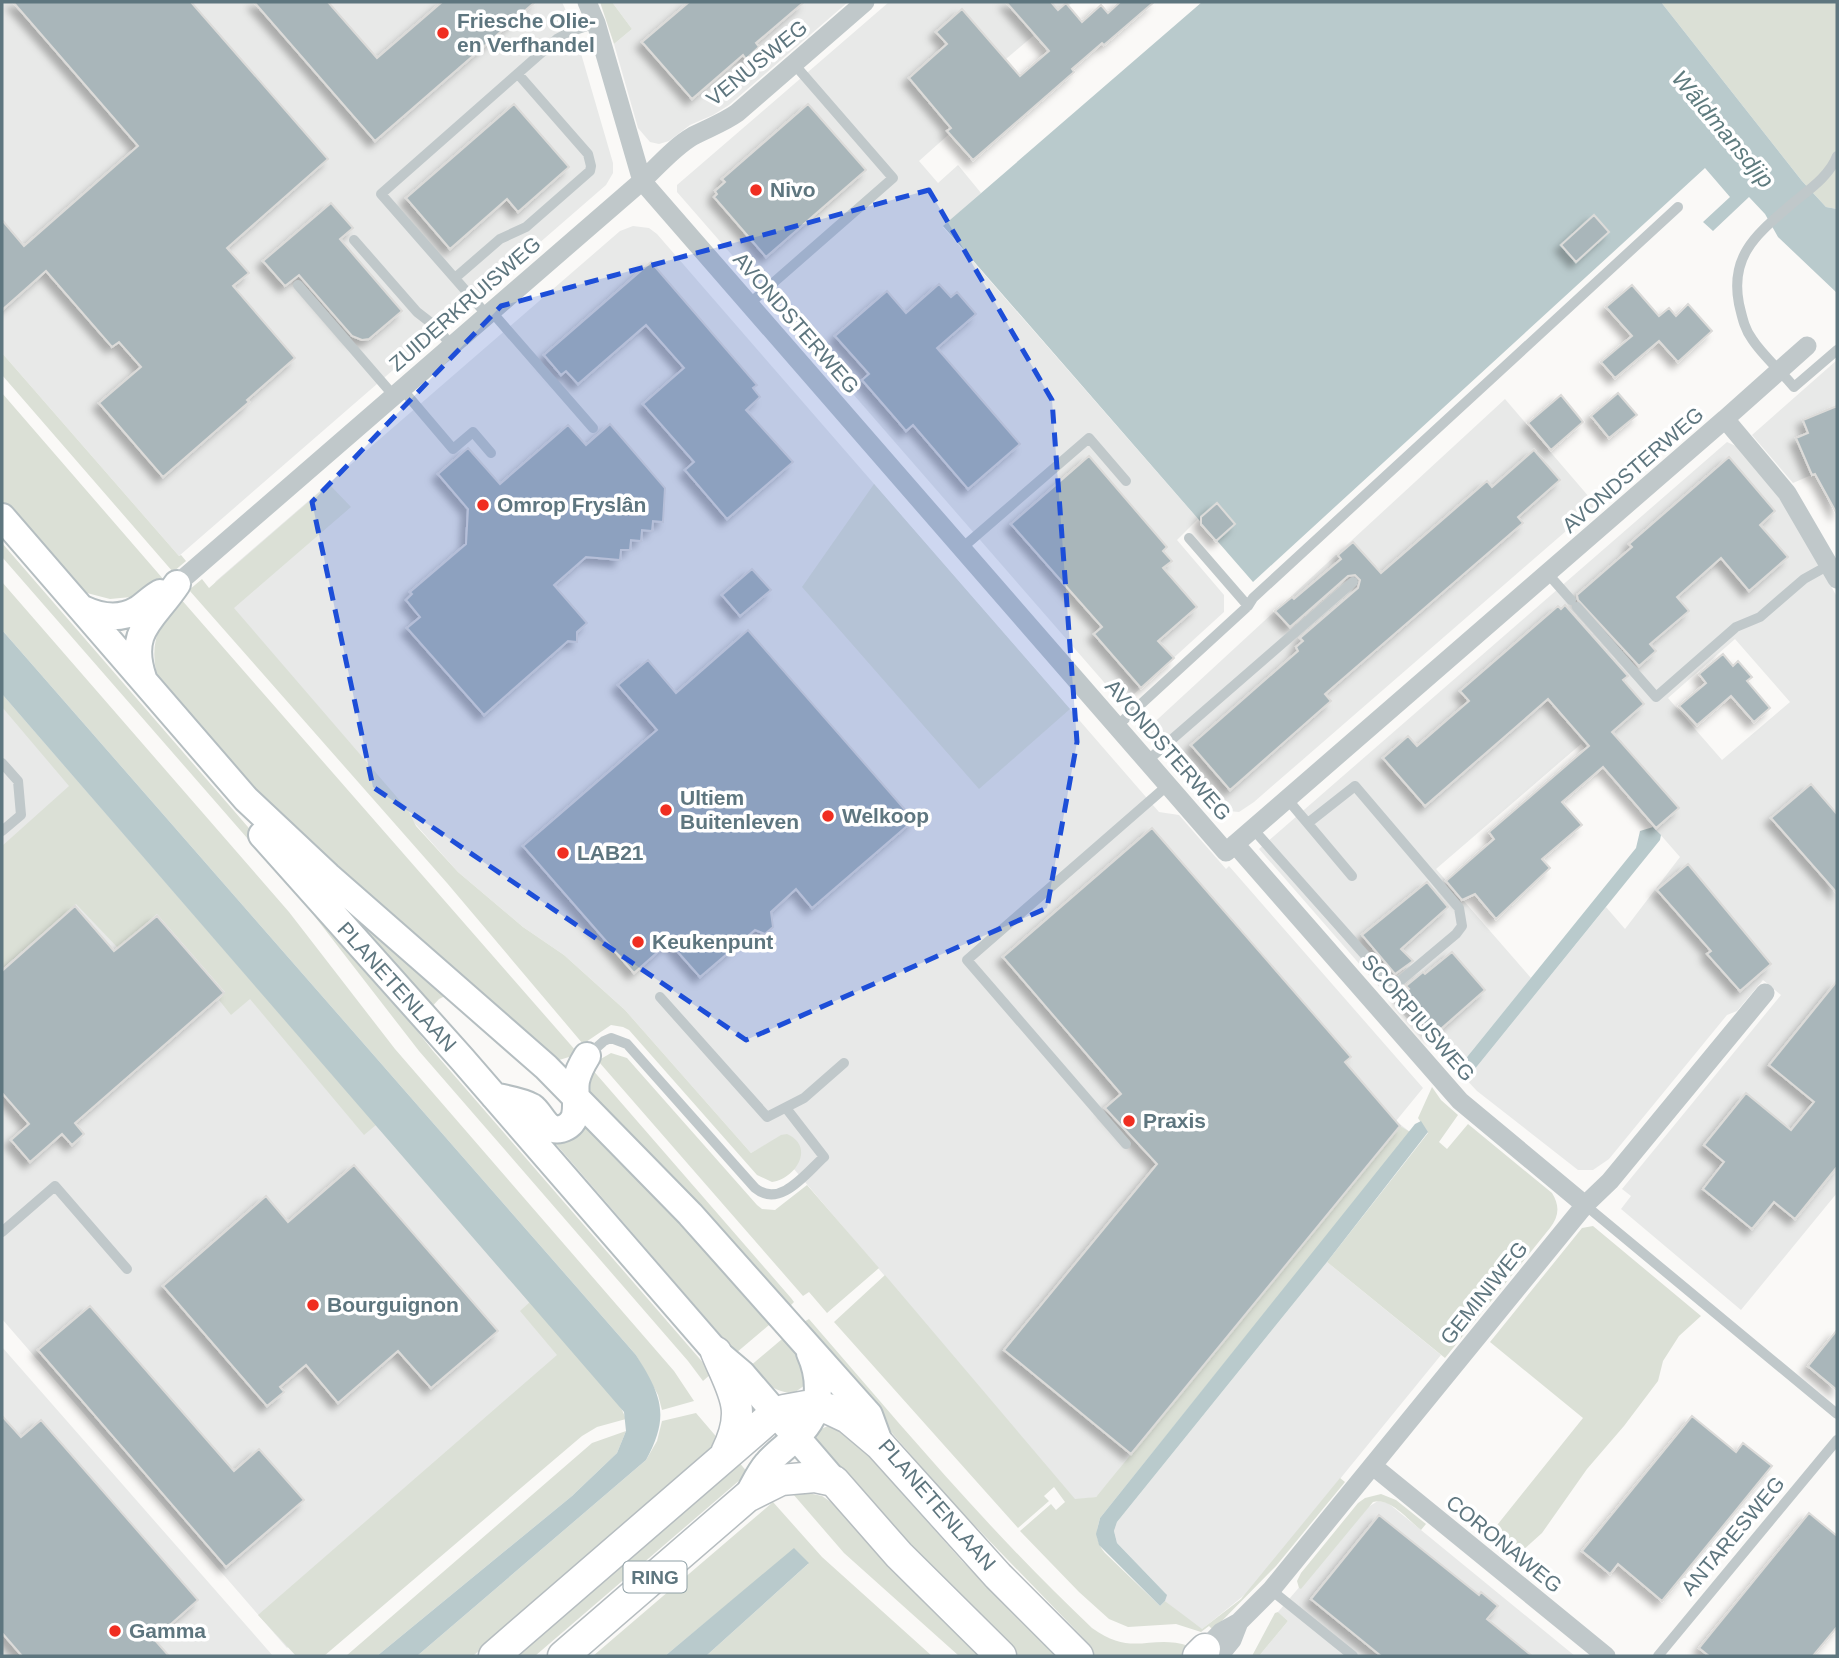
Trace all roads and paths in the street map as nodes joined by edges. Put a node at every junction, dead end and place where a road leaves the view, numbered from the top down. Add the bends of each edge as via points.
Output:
1 (587, 2) edge
2 (865, 2) edge
3 (596, 23) junction
4 (794, 64) junction
5 (518, 74) junction
6 (1837, 156) edge
7 (642, 181) junction
8 (1678, 207) dead end
9 (354, 240) dead end
10 (455, 278) junction
11 (298, 285) dead end
12 (749, 304) junction
13 (489, 313) junction
14 (452, 346) junction
15 (1807, 346) dead end
16 (1837, 350) edge
17 (1780, 370) junction
18 (398, 392) junction
19 (1725, 419) junction
20 (593, 428) dead end
21 (491, 453) dead end
22 (1126, 481) dead end
23 (2, 517) edge
24 (2, 535) edge
25 (1189, 538) dead end
26 (962, 548) junction
27 (1833, 572) edge
28 (1548, 573) junction
29 (1353, 582) dead end
30 (177, 584) junction
31 (1248, 606) junction
32 (83, 609) junction
33 (144, 679) junction
34 (1117, 726) junction
35 (1147, 761) junction
36 (2, 762) edge
37 (1168, 785) junction
38 (1288, 800) junction
39 (1308, 823) junction
40 (1253, 829) junction
41 (2, 831) edge
42 (1235, 844) junction
43 (1352, 876) dead end
44 (1765, 993) dead end
45 (660, 997) dead end
46 (506, 1030) junction
47 (437, 1031) junction
48 (587, 1056) junction
49 (844, 1063) dead end
50 (546, 1067) junction
51 (494, 1096) junction
52 (575, 1096) junction
53 (786, 1108) junction
54 (1126, 1144) dead end
55 (1584, 1205) junction
56 (2, 1232) edge
57 (127, 1269) dead end
58 (806, 1345) junction
59 (716, 1352) junction
60 (816, 1406) junction
61 (775, 1413) junction
62 (1837, 1414) edge
63 (796, 1437) junction
64 (1837, 1440) edge
65 (880, 1445) junction
66 (723, 1457) junction
67 (1373, 1466) junction
68 (834, 1481) junction
69 (747, 1497) junction
70 (1271, 1590) junction
71 (1207, 1654) edge
72 (494, 1656) edge
73 (563, 1656) edge
74 (1001, 1656) edge
75 (1078, 1656) edge
76 (1353, 1656) edge
77 (1606, 1656) edge
78 (1658, 1656) edge

1 - 3 street
2 - 4 street, VENUSWEG
3 - 5 lane via 557,39
3 - 7 street
4 - 7 street, VENUSWEG via 737,113 684,142
4 - 12 lane via 893,178
5 - 10 lane via 381,194
5 - 10 lane via 588,154 590,172 526,227 500,239
6 - 17 lane via 1822,178 1758,234 1739,268 1737,295 1747,331
7 - 12 street, AVONDSTERWEG
7 - 13 street, ZUIDERKRUISWEG
8 - 31 lane
9 - 14 lane
10 - 13 lane
11 - 18 lane
12 - 26 street, AVONDSTERWEG
13 - 14 street, ZUIDERKRUISWEG
13 - 20 lane
14 - 18 street, ZUIDERKRUISWEG
15 - 17 street, AVONDSTERWEG
16 - 17 lane via 1794,387
17 - 19 street, AVONDSTERWEG
18 - 21 lane via 453,449 472,432
18 - 30 street, ZUIDERKRUISWEG
19 - 27 street, AVONDSTERWEG via 1787,493
19 - 28 street, AVONDSTERWEG
22 - 26 lane via 1088,438
23 - 32 main road, PLANETENLAAN
24 - 47 main road, PLANETENLAAN
25 - 31 lane
26 - 34 street, AVONDSTERWEG
27 - 28 lane via 1804,579 1760,617 1736,627 1656,697
28 - 38 street, AVONDSTERWEG
29 - 35 lane
30 - 32 main road via 119,616
30 - 33 main road via 141,630 137,654
31 - 34 lane
32 - 33 main road, PLANETENLAAN
33 - 46 main road, PLANETENLAAN via 256,807 328,876
34 - 35 street, AVONDSTERWEG
35 - 37 street, AVONDSTERWEG
36 - 41 lane via 18,781 21,815
37 - 42 street, AVONDSTERWEG via 1226,852
37 - 54 lane via 967,960
38 - 39 lane
38 - 40 street, AVONDSTERWEG
39 - 40 lane via 1355,786 1459,908 1462,926 1400,981 1388,981
39 - 43 lane
40 - 42 street, AVONDSTERWEG
42 - 55 street, SCORPIUSWEG via 1460,1101
44 - 55 street, GEMINIWEG via 1610,1181
45 - 53 lane via 767,1117
46 - 47 main road via 454,1006 439,1014
46 - 50 main road, PLANETENLAAN
47 - 51 main road, PLANETENLAAN
48 - 50 main road via 558,1069
48 - 52 main road via 579,1070
48 - 53 lane via 611,1038 627,1044 766,1195 784,1192 824,1157
49 - 53 lane
50 - 52 main road, PLANETENLAAN
51 - 52 main road via 531,1107 548,1126 559,1130 575,1117
51 - 59 main road, PLANETENLAAN
52 - 58 main road, PLANETENLAAN via 690,1214
55 - 62 lane
55 - 67 street, GEMINIWEG
56 - 57 lane via 55,1185
58 - 60 main road, PLANETENLAAN via 818,1383
58 - 65 main road, PLANETENLAAN via 869,1415
59 - 61 main road, PLANETENLAAN
59 - 66 main road via 738,1415
60 - 61 main road, RING
60 - 63 main road
60 - 65 main road, RING via 848,1418
61 - 63 main road, PLANETENLAAN
61 - 66 main road, RING
63 - 68 main road, PLANETENLAAN
63 - 69 main road via 766,1465
64 - 78 lane, ANTARESWEG
65 - 75 main road, PLANETENLAAN / RING via 998,1576
66 - 72 main road, RING
67 - 70 street, GEMINIWEG
67 - 77 street, CORONAWEG
68 - 69 main road, RING via 815,1477 781,1480
68 - 74 main road, PLANETENLAAN via 899,1555
69 - 73 main road, RING
70 - 71 street, GEMINIWEG via 1239,1622 1221,1632
70 - 76 lane

